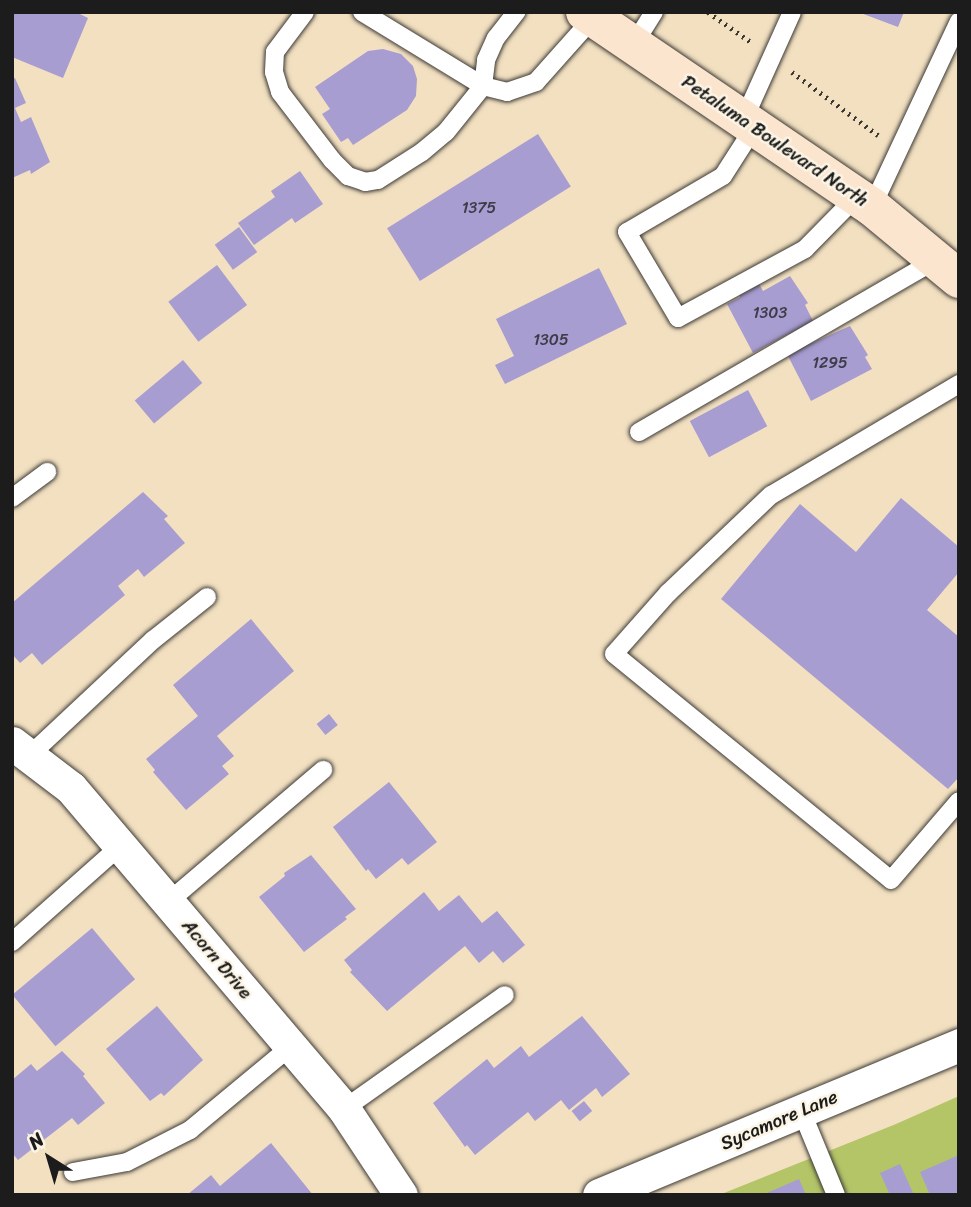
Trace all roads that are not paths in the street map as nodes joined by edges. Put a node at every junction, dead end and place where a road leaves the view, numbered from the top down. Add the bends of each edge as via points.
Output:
1 (305, 12) edge
2 (362, 12) edge
3 (516, 12) edge
4 (654, 12) edge
5 (792, 12) edge
6 (589, 15) edge
7 (959, 21) edge
8 (634, 44) junction
9 (483, 86) junction
10 (750, 123) junction
11 (864, 201) junction
12 (948, 270) edge
13 (959, 384) edge
14 (639, 432) dead end
15 (47, 472) dead end
16 (12, 498) edge
17 (207, 597) dead end
18 (20, 749) edge
19 (323, 770) dead end
20 (959, 801) edge
21 (120, 846) junction
22 (168, 902) junction
23 (12, 942) edge
24 (505, 995) dead end
25 (959, 1045) edge
26 (291, 1046) junction
27 (344, 1109) junction
28 (801, 1110) junction
29 (73, 1172) dead end
30 (401, 1195) edge
31 (599, 1195) edge
32 (836, 1195) edge

1 - 9 lane via 275,52 274,72 280,92 297,116 348,176 365,183 378,180 422,152 446,132
2 - 9 lane
3 - 9 lane via 486,60
4 - 8 lane
5 - 10 lane
6 - 8 main road, Petaluma Boulevard North
6 - 9 lane via 536,82 507,92
7 - 11 lane via 898,150
8 - 10 main road, Petaluma Boulevard North
10 - 11 main road, Petaluma Boulevard North
10 - 11 lane via 723,176 627,232 678,318 805,248
11 - 12 main road, Petaluma Boulevard North
12 - 14 lane
13 - 20 lane via 771,495 668,593 614,654 891,880
15 - 16 lane
17 - 18 lane
18 - 21 street, Acorn Drive via 71,788
19 - 22 lane
21 - 22 street, Acorn Drive
21 - 23 lane
22 - 26 street, Acorn Drive
24 - 27 lane
25 - 28 street, Sycamore Lane
26 - 27 street, Acorn Drive
26 - 29 lane via 190,1130 128,1162
27 - 30 street, Acorn Drive
28 - 31 street, Sycamore Lane
28 - 32 lane

